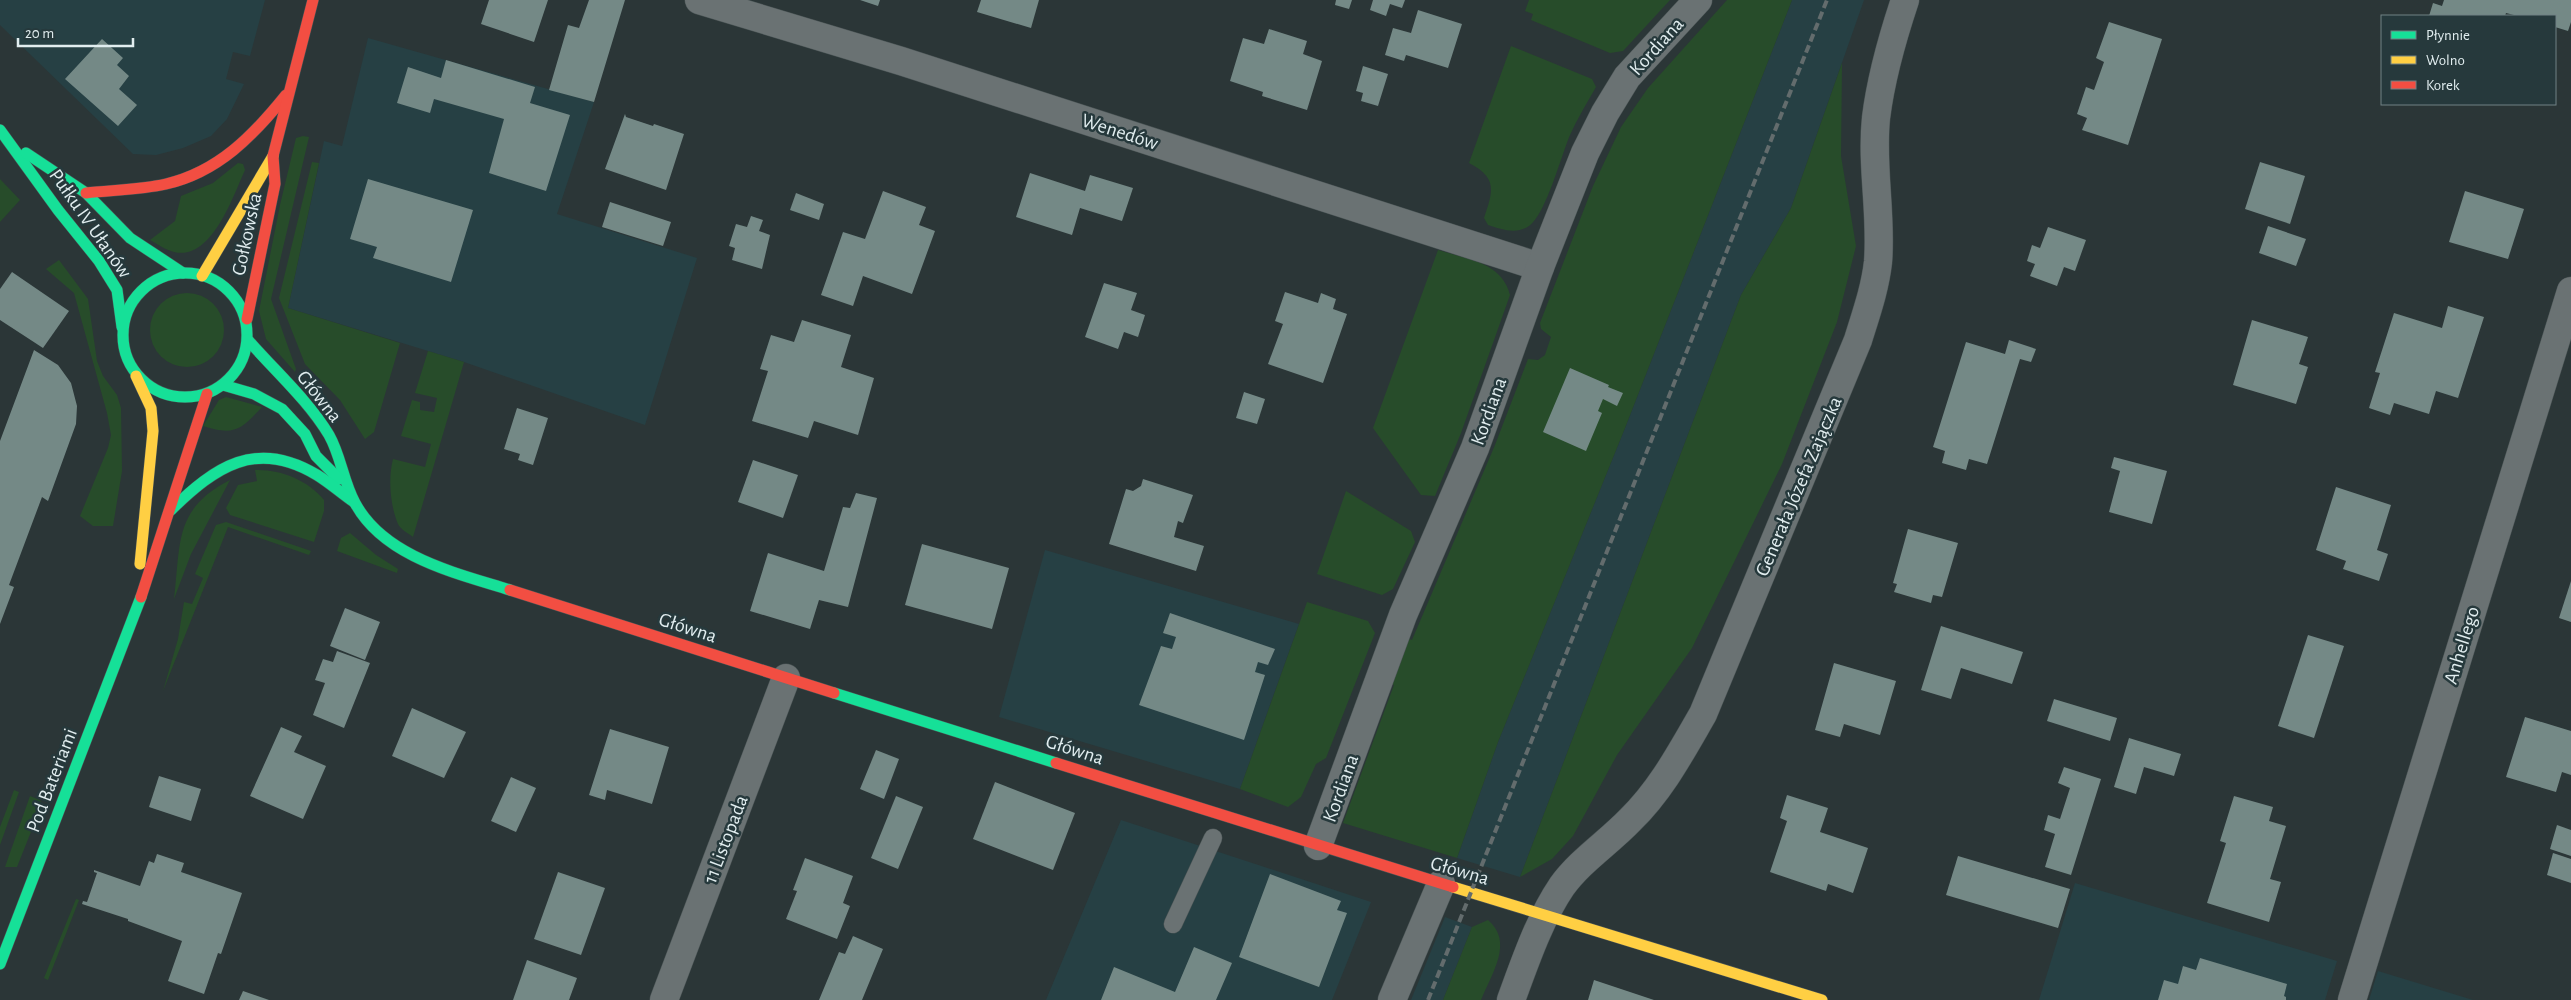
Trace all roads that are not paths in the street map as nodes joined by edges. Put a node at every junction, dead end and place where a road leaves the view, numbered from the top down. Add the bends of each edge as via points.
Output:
1 (313, 0) edge
2 (699, 0) edge
3 (1698, 0) edge
4 (1905, 0) edge
5 (291, 88) junction
6 (0, 130) edge
7 (10, 142) junction
8 (273, 156) junction
9 (86, 193) junction
10 (1540, 267) junction
11 (183, 273) junction
12 (202, 276) junction
13 (2571, 290) edge
14 (246, 320) junction
15 (123, 333) junction
16 (248, 340) junction
17 (136, 376) junction
18 (223, 385) junction
19 (207, 394) junction
20 (346, 485) junction
21 (354, 502) junction
22 (170, 511) junction
23 (136, 610) junction
24 (786, 678) junction
25 (1213, 838) dead end
26 (1318, 846) junction
27 (1441, 884) junction
28 (1546, 915) junction
29 (1172, 924) dead end
30 (0, 964) edge
31 (664, 1000) edge
32 (1392, 1000) edge
33 (1511, 1000) edge
34 (1822, 1000) edge
35 (2352, 1000) edge

1 - 5 street, Gołkowska
2 - 10 street, Wenedów via 901,61
3 - 10 street, Kordiana via 1627,76 1605,113
4 - 28 street, Generała Józefa Zajączka via 1887,54 1876,119 1874,162 1878,261 1873,292 1858,340 1703,714 1673,766 1648,800 1630,821 1579,866
5 - 8 street, Gołkowska
5 - 9 street via 241,146 200,173 166,184
6 - 7 street, Pułku IV Ułanów
7 - 9 street, Pułku IV Ułanów
7 - 15 street, Pułku IV Ułanów via 117,290
8 - 12 street, Gołkowska via 255,180
8 - 14 street, Gołkowska via 275,184
9 - 11 street, Pułku IV Ułanów via 130,238
10 - 26 street, Kordiana via 1474,448 1403,615
11 - 12 street
11 - 15 street via 158,280 142,289 125,316
12 - 14 street via 221,282 232,293
13 - 35 street, Anhellego
14 - 16 street
15 - 17 street via 123,348
16 - 18 street via 238,371
16 - 20 street, Główna via 296,392 330,436
17 - 19 street via 149,386 169,394
17 - 23 street, Pod Bateriami via 151,408 152,431
18 - 19 street
18 - 20 street, Główna via 254,394 282,409 305,434 316,456
19 - 22 street, Pod Bateriami via 191,435
20 - 21 street, Główna
21 - 22 street via 304,468 255,457 227,463 200,480
21 - 24 street, Główna via 375,530 417,558
22 - 23 street, Pod Bateriami
23 - 30 street, Pod Bateriami
24 - 26 street, Główna
24 - 31 street, 11 Listopada
25 - 29 lane
26 - 27 street, Główna
27 - 28 street, Główna
27 - 32 street
28 - 33 street, Generała Józefa Zajączka
28 - 34 street, Główna

